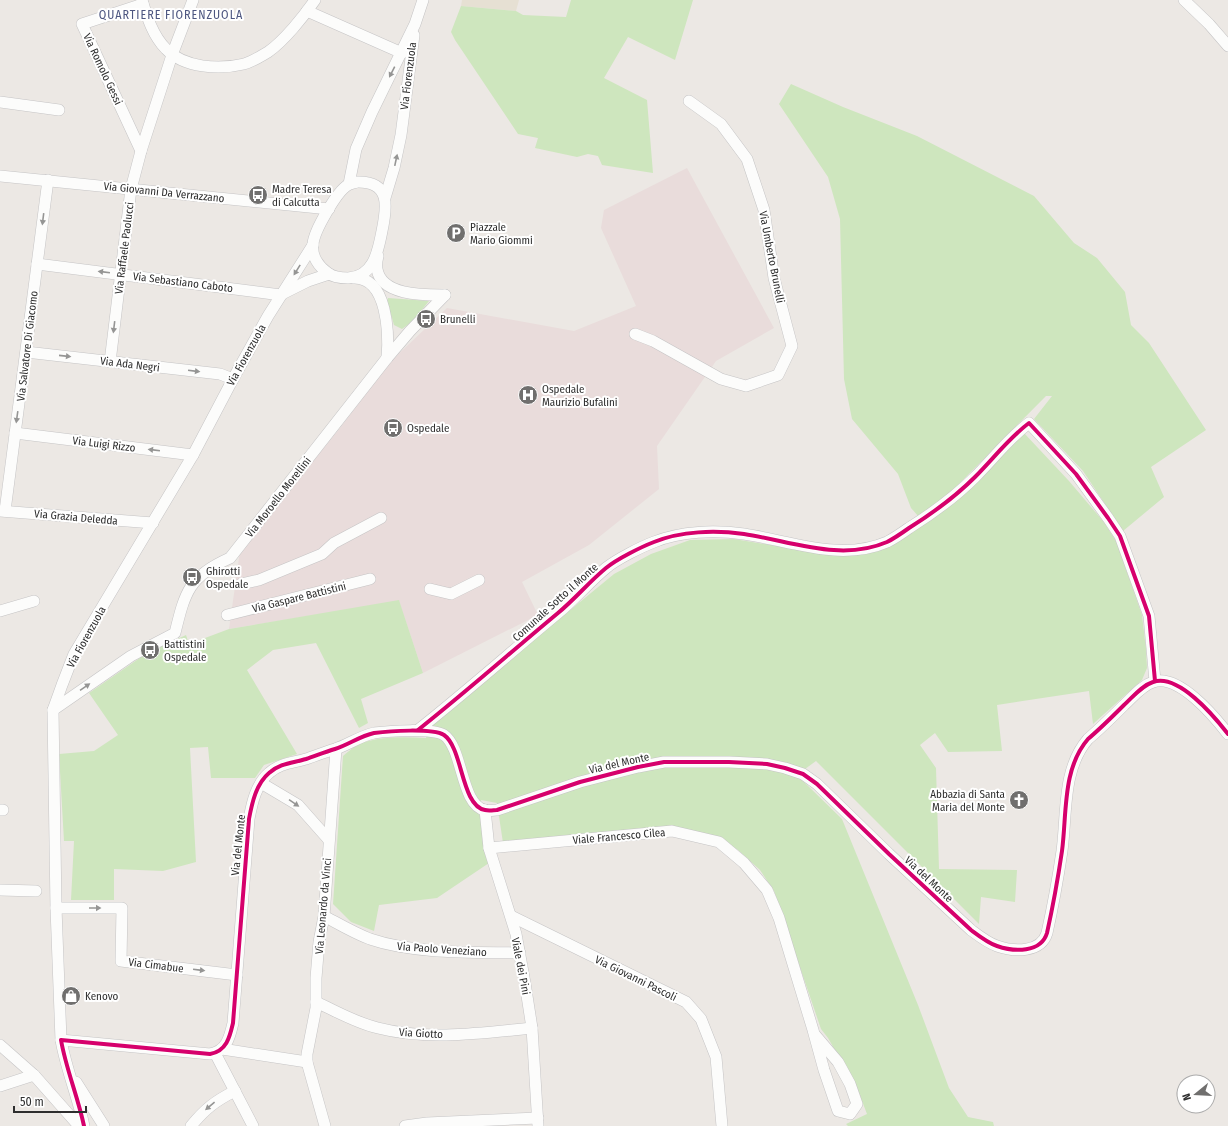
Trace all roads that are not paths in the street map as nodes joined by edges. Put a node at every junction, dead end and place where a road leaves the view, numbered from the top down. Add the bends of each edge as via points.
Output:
1 (193, 0) edge
2 (315, 0) edge
3 (423, 0) edge
4 (1184, 0) edge
5 (143, 2) edge
6 (307, 11) junction
7 (415, 24) junction
8 (1228, 46) edge
9 (174, 52) junction
10 (402, 53) junction
11 (689, 101) dead end
12 (0, 102) edge
13 (59, 110) dead end
14 (141, 151) junction
15 (0, 176) edge
16 (48, 180) junction
17 (349, 184) junction
18 (131, 189) junction
19 (385, 198) junction
20 (329, 209) junction
21 (313, 245) junction
22 (378, 250) junction
23 (37, 264) junction
24 (120, 274) junction
25 (329, 274) junction
26 (352, 278) junction
27 (378, 292) junction
28 (281, 294) junction
29 (408, 294) junction
30 (387, 321) junction
31 (410, 331) junction
32 (635, 334) dead end
33 (26, 352) junction
34 (387, 358) junction
35 (110, 362) junction
36 (233, 379) junction
37 (15, 433) junction
38 (193, 455) junction
39 (2, 511) edge
40 (380, 518) dead end
41 (153, 523) junction
42 (370, 579) dead end
43 (479, 580) dead end
44 (241, 584) dead end
45 (430, 589) dead end
46 (34, 602) dead end
47 (0, 611) edge
48 (227, 615) dead end
49 (1155, 681) junction
50 (53, 710) junction
51 (418, 730) junction
52 (1228, 734) edge
53 (336, 749) junction
54 (261, 783) junction
55 (485, 810) junction
56 (329, 840) junction
57 (489, 848) junction
58 (0, 890) edge
59 (36, 891) dead end
60 (56, 908) junction
61 (324, 916) junction
62 (511, 916) junction
63 (520, 952) junction
64 (237, 975) junction
65 (316, 1002) junction
66 (532, 1028) junction
67 (815, 1035) junction
68 (61, 1040) junction
69 (0, 1044) edge
70 (218, 1051) junction
71 (307, 1062) junction
72 (69, 1070) junction
73 (34, 1075) junction
74 (0, 1086) edge
75 (235, 1091) junction
76 (51, 1093) junction
77 (81, 1111) junction
78 (538, 1122) edge
79 (102, 1123) edge
80 (79, 1126) edge
81 (191, 1126) edge
82 (253, 1126) edge
83 (325, 1126) edge
84 (405, 1126) edge
85 (722, 1126) edge

1 - 9 street, Via Raffaele Paolucci
2 - 6 street
3 - 7 street, Via Fiorenzuola
4 - 8 street
5 - 9 street via 158,39
5 - 14 street, Via Romolo Gessi via 82,24
6 - 9 street via 279,43 244,64 209,66
6 - 10 street
7 - 10 street, Via Fiorenzuola
19 -> 7 street, Via Fiorenzuola via 401,135
9 - 14 street, Via Raffaele Paolucci
10 -> 17 street, Via Fiorenzuola via 356,149
11 - 32 street, Via Umberto Brunelli via 722,124 747,159 764,210 774,278 792,346 778,375 746,386 721,379
12 - 13 street
14 - 18 street, Via Raffaele Paolucci
15 - 16 street, Via Giovanni Da Verrazzano
16 - 18 street, Via Giovanni Da Verrazzano
16 -> 23 street, Via Salvatore Di Giacomo
17 - 19 street via 366,182 375,186
17 - 20 street
18 - 20 street, Via Giovanni Da Verrazzano
18 - 24 street, Via Raffaele Paolucci
19 - 22 street via 386,208
20 - 21 street
21 - 25 street via 318,264
21 -> 28 street, Via Fiorenzuola
22 - 26 street via 373,264 364,273
22 - 29 street via 376,268 379,277 386,284
24 -> 23 street, Via Sebastiano Caboto
23 - 33 street, Via Salvatore Di Giacomo
24 - 28 street, Via Sebastiano Caboto
24 -> 35 street, Via Raffaele Paolucci
25 - 26 street
25 - 28 street
26 - 27 street via 366,280
27 - 29 street
27 - 30 street
28 - 36 street, Via Fiorenzuola
29 - 31 street, Via Moroello Morellini via 445,295
30 - 31 street via 395,330
30 - 34 street
31 - 34 street, Via Moroello Morellini
33 -> 35 street, Via Ada Negri
33 -> 37 street, Via Salvatore Di Giacomo
50 -> 34 street, Via Moroello Morellini via 131,656 176,633 182,605 191,584 212,566 230,558
35 -> 36 street, Via Ada Negri via 220,374
36 - 38 street, Via Fiorenzuola
38 -> 37 street, Via Luigi Rizzo
37 - 39 street, Via Salvatore Di Giacomo
38 - 41 street, Via Fiorenzuola
39 - 41 street, Via Grazia Deledda
40 - 44 street via 334,543 322,554 259,580
41 - 50 street, Via Fiorenzuola via 74,654
42 - 48 street, Via Gaspare Battistini
43 - 45 street via 451,594
46 - 47 street
49 - 51 street, Comunale Sotto il Monte via 1149,616 1120,536 1076,474 1029,423 954,497 887,542 860,550 835,551 743,534 682,533 654,542 630,554 607,566 560,611
49 - 52 street via 1170,683 1189,694 1212,714
49 - 55 street, Via del Monte via 1143,687 1081,748 1067,788 1062,851 1046,938 1038,945 1021,950 1010,950 982,938 947,909 816,784 803,774 785,768 767,764 728,762 664,762 580,782 497,810
50 - 60 street, Via Fiorenzuola
51 - 53 street, Via del Monte via 374,733
51 - 55 street, Via del Monte via 439,733 450,740 473,801
53 - 54 street, Via del Monte via 278,766
53 - 56 street, Via Leonardo da Vinci
54 -> 56 street via 298,805
54 - 64 street, Via del Monte via 253,800 249,819
55 - 57 street, Viale dei Pini
56 - 61 street, Via Leonardo da Vinci
57 - 62 street, Viale dei Pini
57 - 67 street, Viale Francesco Cilea via 672,831 719,842 744,863 767,890 779,918
58 - 59 street
60 -> 64 street, Via Cimabue via 122,908 121,961
60 - 68 street, Via Fiorenzuola
61 - 63 street, Via Paolo Veneziano via 351,932 390,945 464,952
61 - 65 street, Via Leonardo da Vinci via 319,942
62 - 63 street, Viale dei Pini
62 - 85 street, Via Giovanni Pascoli via 686,1002 701,1019 716,1057
63 - 66 street, Viale dei Pini
64 - 70 street, Via del Monte via 233,1023 227,1043
65 - 66 street, Via Giotto via 360,1022 392,1031 428,1035
65 - 71 street, Via Leonardo da Vinci
66 - 78 street, Viale dei Pini
67 - 67 street, Viale Francesco Cilea via 838,1111 850,1114 857,1104 850,1084 838,1062
68 - 70 street
68 - 72 street, Via Fiorenzuola
69 - 73 street
70 - 71 street
70 - 75 street
71 - 83 street
72 - 77 street, Via Fiorenzuola
72 - 79 street, Via Fiorenzuola
73 - 74 street
73 - 76 street
75 -> 81 street via 214,1102
75 - 82 street
76 - 77 street
76 - 80 street
77 - 79 street
77 - 80 street, Via Fiorenzuola
78 - 84 street via 427,1123

